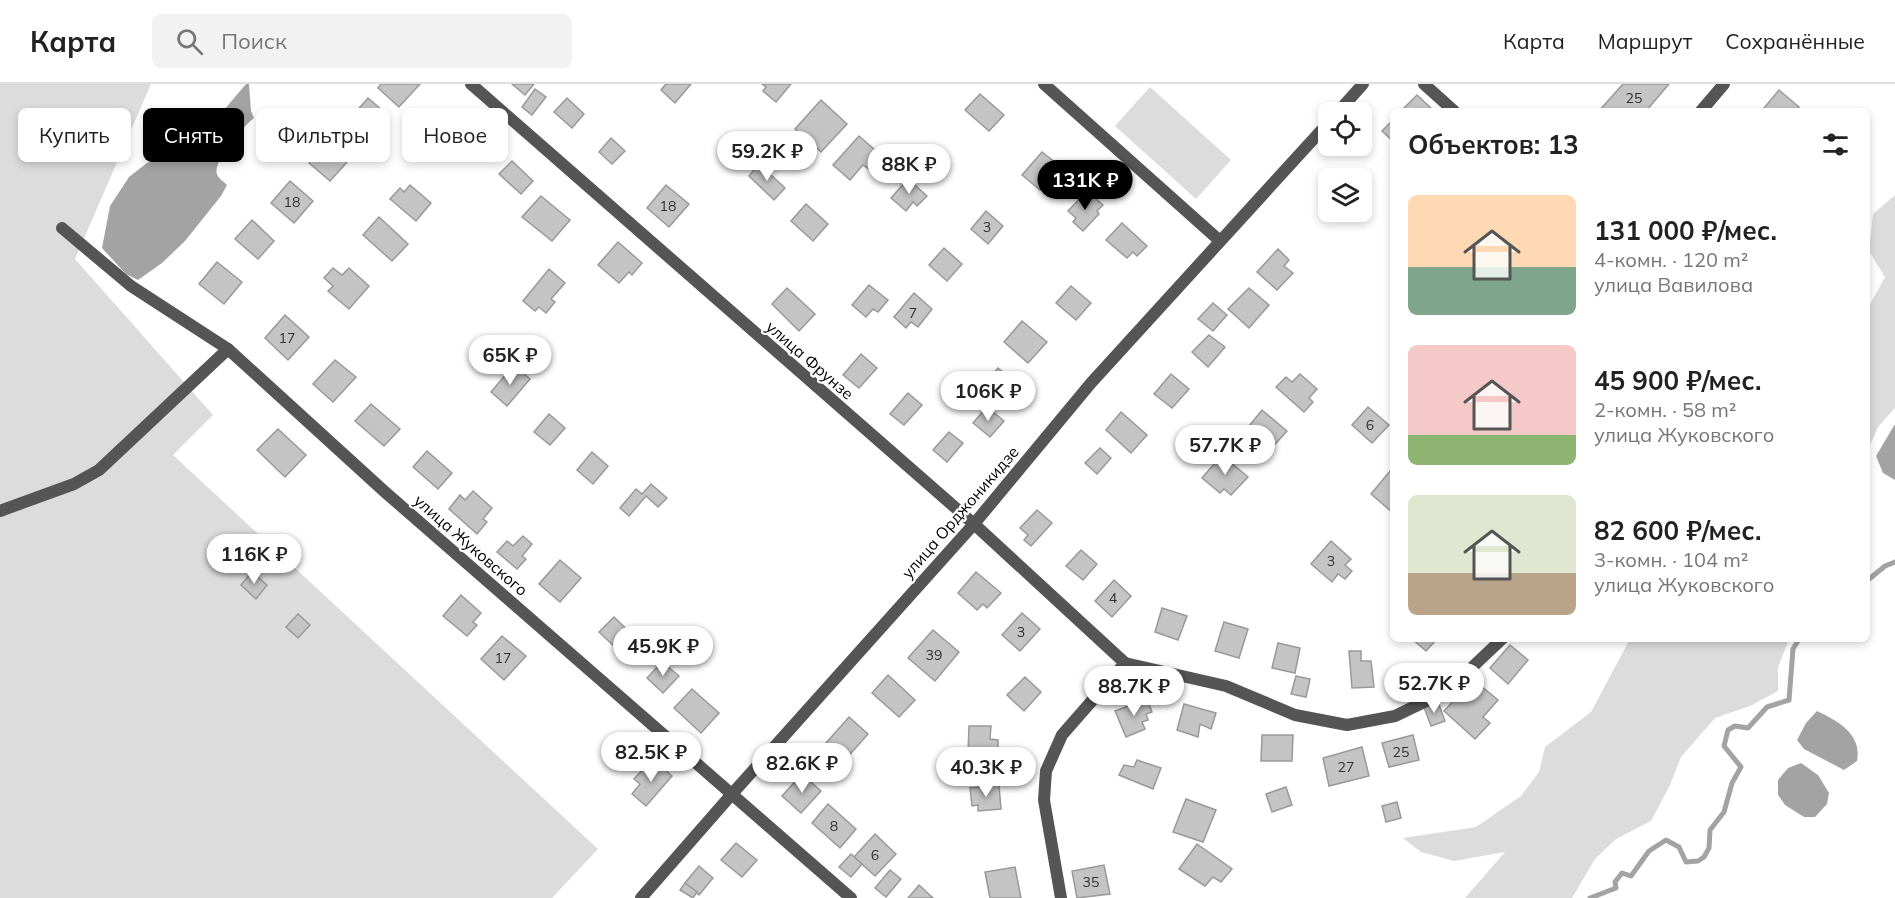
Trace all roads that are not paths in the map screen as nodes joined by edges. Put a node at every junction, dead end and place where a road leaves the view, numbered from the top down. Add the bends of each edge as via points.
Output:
1 (471, 84) edge
2 (1044, 84) edge
3 (1363, 84) edge
4 (1424, 84) edge
5 (1724, 84) edge
6 (1347, 102) edge
7 (1451, 108) edge
8 (1704, 108) edge
9 (1318, 134) edge
10 (62, 228) dead end
11 (1220, 241) junction
12 (228, 349) junction
13 (0, 511) edge
14 (974, 524) junction
15 (1499, 642) edge
16 (1125, 663) junction
17 (732, 794) junction
18 (641, 898) edge
19 (851, 898) edge
20 (1061, 898) edge

1 - 14 street, улица Фрунзе
2 - 11 street
3 - 6 street
4 - 7 street
5 - 8 street
9 - 11 street, улица Орджоникидзе
10 - 12 street, улица Жуковского via 131,286
11 - 14 street, улица Орджоникидзе via 1090,383
12 - 13 street via 99,470 74,484
12 - 17 street, улица Жуковского via 385,492
14 - 16 street, улица Фрунзе
14 - 17 street, улица Орджоникидзе
15 - 16 street via 1447,691 1395,716 1347,725 1295,715 1226,686
16 - 20 street via 1062,735 1046,771 1044,800
17 - 18 street, улица Орджоникидзе
17 - 19 street, улица Жуковского

